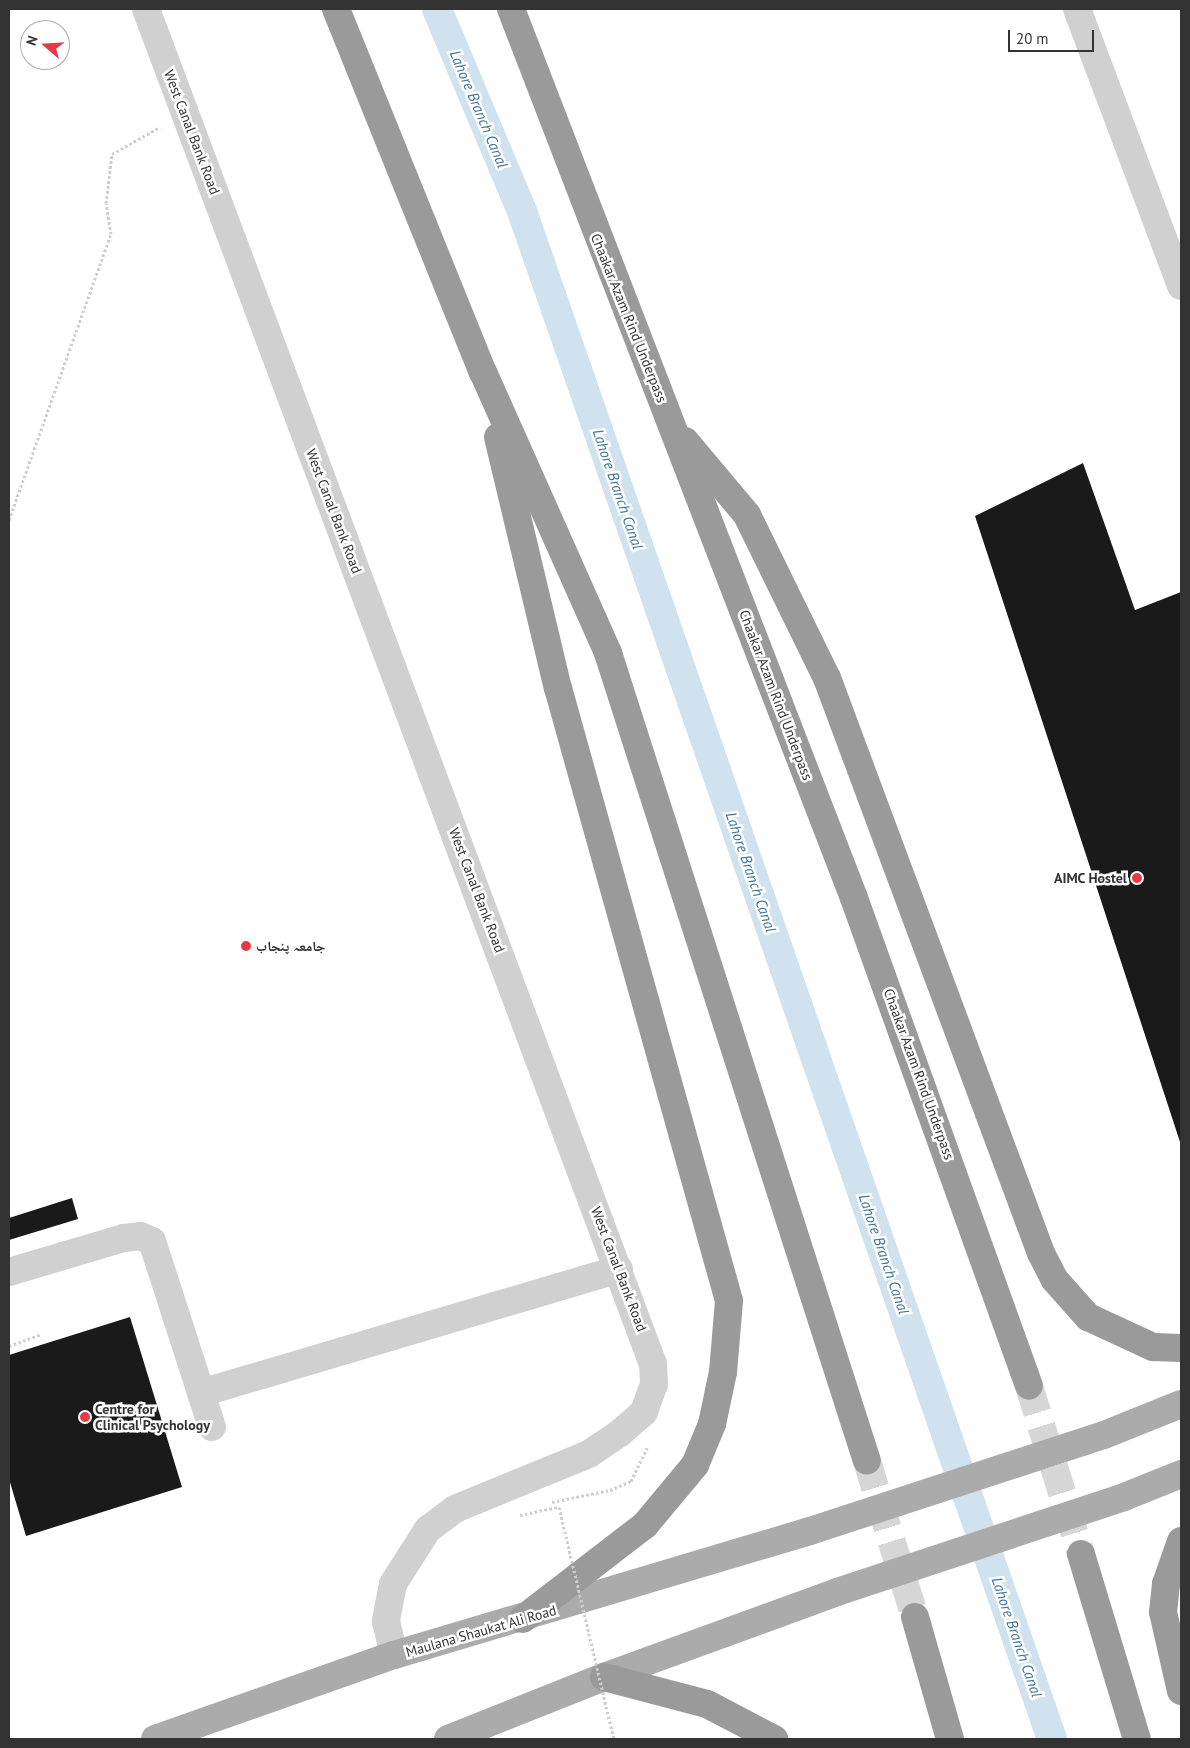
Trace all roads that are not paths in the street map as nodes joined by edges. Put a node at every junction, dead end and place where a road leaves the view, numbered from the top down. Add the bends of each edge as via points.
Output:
1 (146, 9) edge
2 (336, 9) edge
3 (510, 9) edge
4 (1077, 9) edge
5 (1181, 286) edge
6 (483, 372) junction
7 (670, 423) junction
8 (619, 1269) junction
9 (9, 1272) edge
10 (1181, 1348) edge
11 (1029, 1386) tunnel mouth
12 (201, 1393) junction
13 (1181, 1404) edge
14 (212, 1427) dead end
15 (867, 1461) tunnel mouth
16 (1181, 1474) edge
17 (1179, 1549) edge
18 (1081, 1554) tunnel mouth
19 (915, 1617) tunnel mouth
20 (523, 1619) junction
21 (394, 1655) junction
22 (604, 1676) junction
23 (1181, 1691) edge
24 (155, 1739) edge
25 (448, 1739) edge
26 (774, 1739) edge
27 (950, 1739) edge
28 (1137, 1739) edge

1 - 8 street, West Canal Bank Road
2 - 6 highway
3 - 7 highway, Chaakar Azam Rind Underpass
4 - 5 street
6 - 15 highway via 608,653
6 - 20 highway via 558,688 729,1301 723,1372 712,1424 695,1465 646,1525
7 - 10 highway via 747,516 827,678 1052,1274 1088,1317 1153,1347
7 - 11 highway, Chaakar Azam Rind Underpass via 854,898
8 - 12 street
8 - 21 street, West Canal Bank Road via 653,1364 654,1384 644,1412 589,1454 456,1509 428,1529 393,1584 386,1621
9 - 12 street via 124,1238 140,1236 152,1241
12 - 14 street
13 - 20 main road, Maulana Shaukat Ali Road, bridge via 1104,1435 810,1531
16 - 22 main road, bridge via 1124,1497 837,1592
17 - 23 highway via 1163,1612
18 - 28 highway
19 - 27 highway
20 - 21 main road, Maulana Shaukat Ali Road
21 - 24 main road, Maulana Shaukat Ali Road
22 - 25 main road
22 - 26 highway via 707,1704

